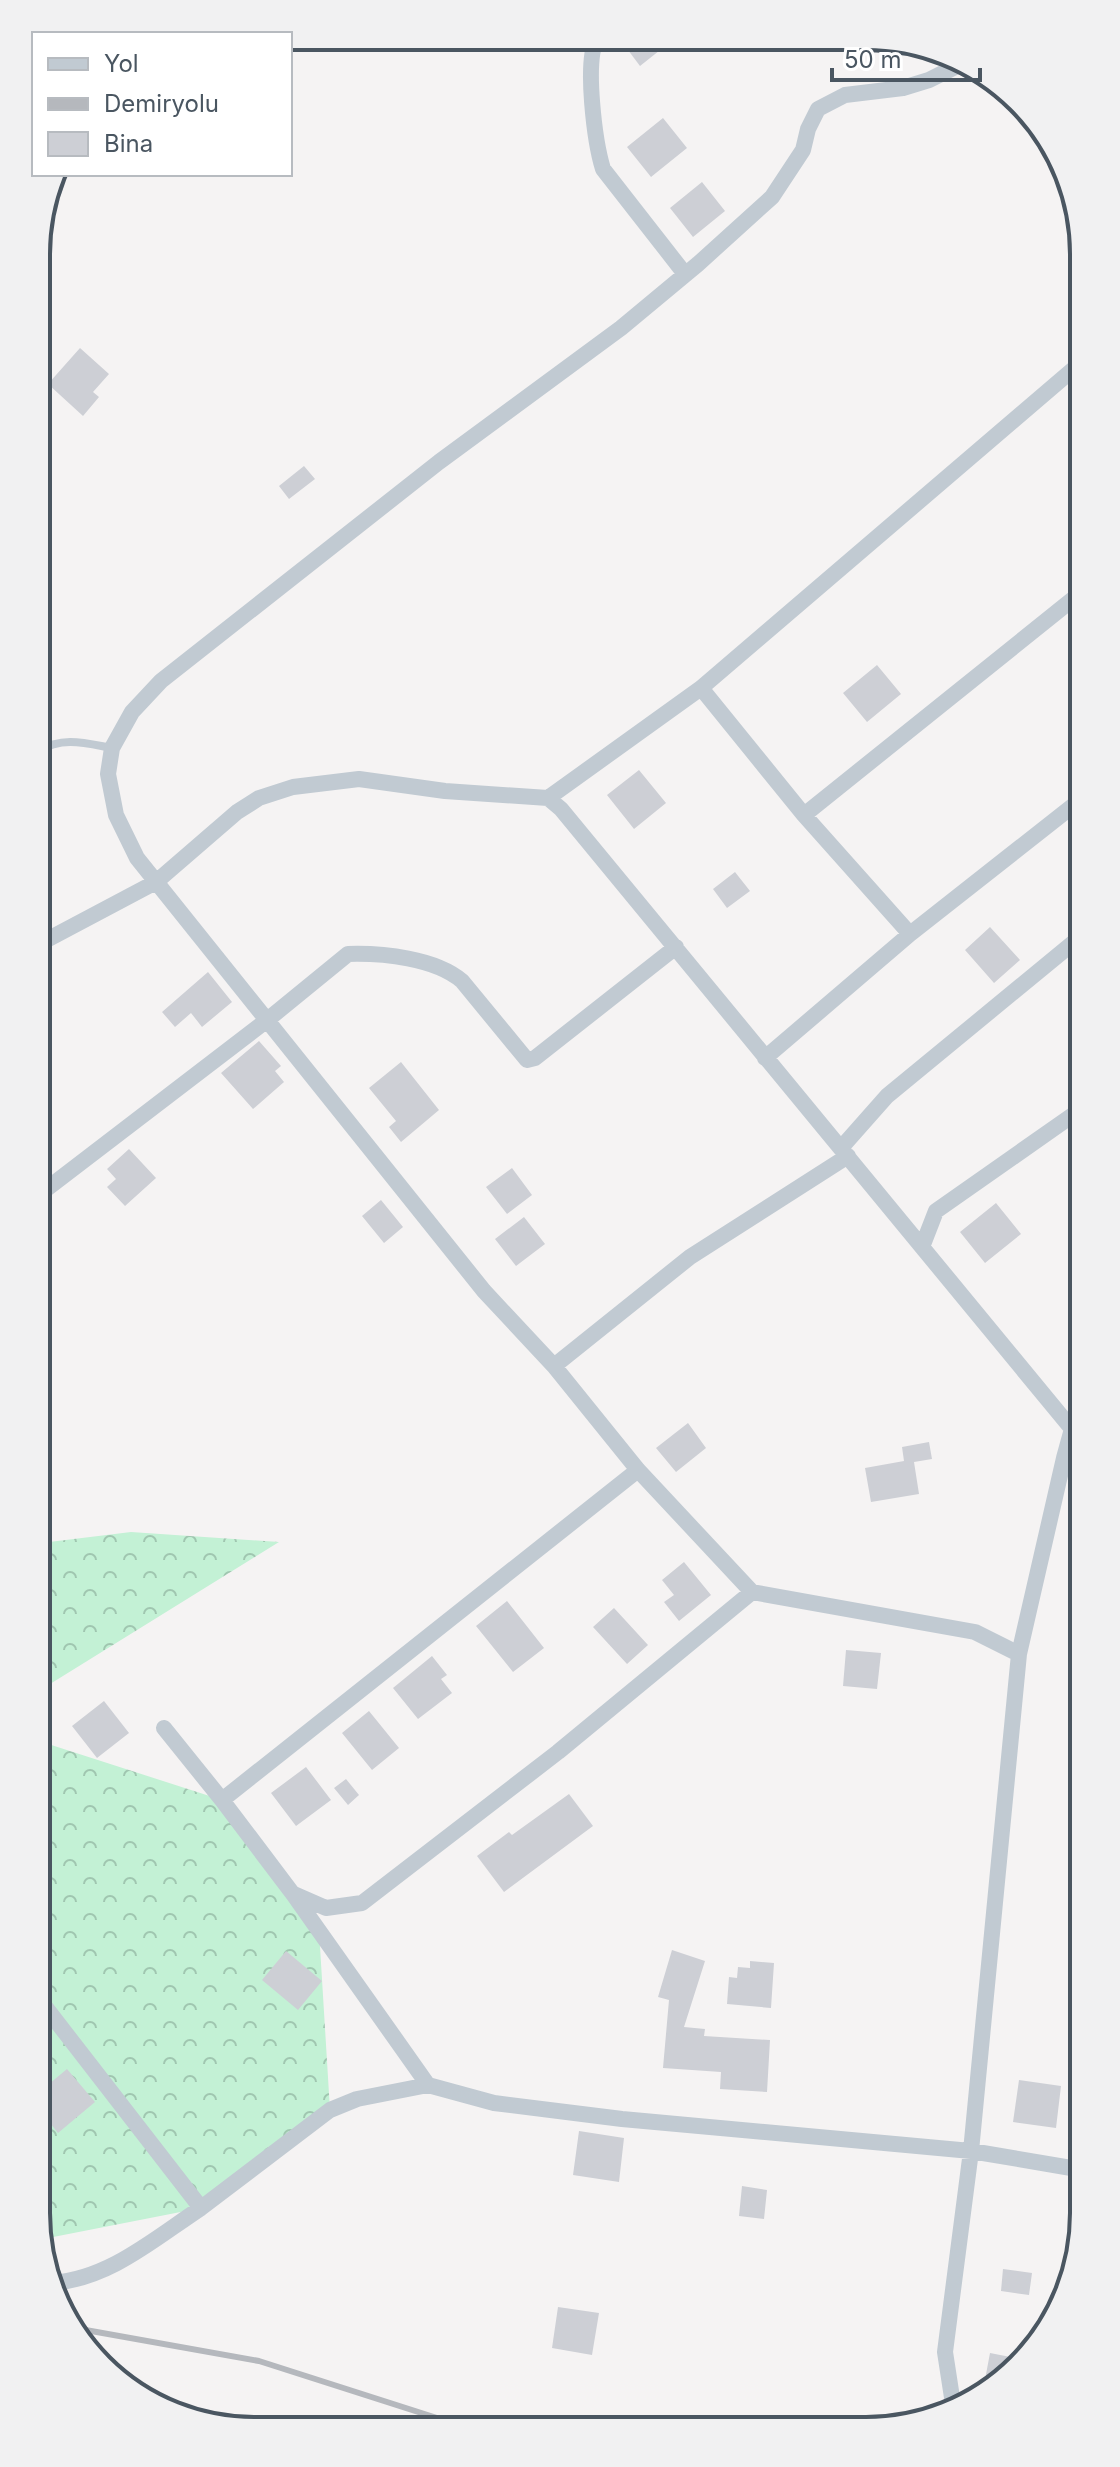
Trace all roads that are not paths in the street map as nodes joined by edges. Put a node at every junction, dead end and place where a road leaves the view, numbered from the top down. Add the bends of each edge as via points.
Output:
1 (593, 50) edge
2 (951, 69) edge
3 (685, 274) junction
4 (1070, 372) edge
5 (1070, 601) edge
6 (701, 688) junction
7 (50, 744) edge
8 (112, 748) junction
9 (548, 798) junction
10 (1070, 808) edge
11 (804, 815) junction
12 (156, 882) junction
13 (910, 934) junction
14 (50, 938) edge
15 (1070, 945) edge
16 (676, 947) junction
17 (266, 1021) junction
18 (765, 1058) junction
19 (1070, 1117) edge
20 (844, 1152) junction
21 (50, 1186) edge
22 (922, 1247) junction
23 (554, 1366) junction
24 (1070, 1427) edge
25 (1070, 1437) edge
26 (638, 1470) junction
27 (752, 1592) junction
28 (1019, 1654) junction
29 (164, 1728) dead end
30 (222, 1800) junction
31 (293, 1894) junction
32 (50, 2013) edge
33 (428, 2085) junction
34 (971, 2151) junction
35 (1070, 2168) edge
36 (201, 2208) junction
37 (63, 2282) edge
38 (952, 2397) edge

1 - 3 street via 591,76 603,169
2 - 3 street via 903,88 845,95 818,109 803,150 772,197
3 - 8 street via 161,681 132,712
4 - 6 street
5 - 11 street
6 - 9 street
6 - 11 street
7 - 8 lane via 68,741
8 - 12 street via 108,774 116,815 137,858
9 - 12 street via 359,779 293,787 237,812
9 - 16 street
10 - 13 street
11 - 13 street
12 - 14 street
12 - 17 street
13 - 18 street
15 - 20 street via 887,1096
16 - 17 street via 527,1060 462,981 430,963 348,954
16 - 18 street
17 - 21 street
17 - 23 street via 484,1291
18 - 20 street
19 - 22 street via 936,1211
20 - 22 street
20 - 23 street via 690,1257
22 - 24 street
23 - 26 street
25 - 28 street
26 - 27 street
26 - 30 street
27 - 28 street via 975,1632
27 - 31 street via 558,1752 362,1903 326,1908
28 - 34 street
29 - 30 street
30 - 31 street
31 - 33 street
32 - 36 street
33 - 34 street via 494,2103 579,2114
33 - 36 street via 330,2110
34 - 35 street
34 - 38 street via 945,2352
36 - 37 street via 109,2269

